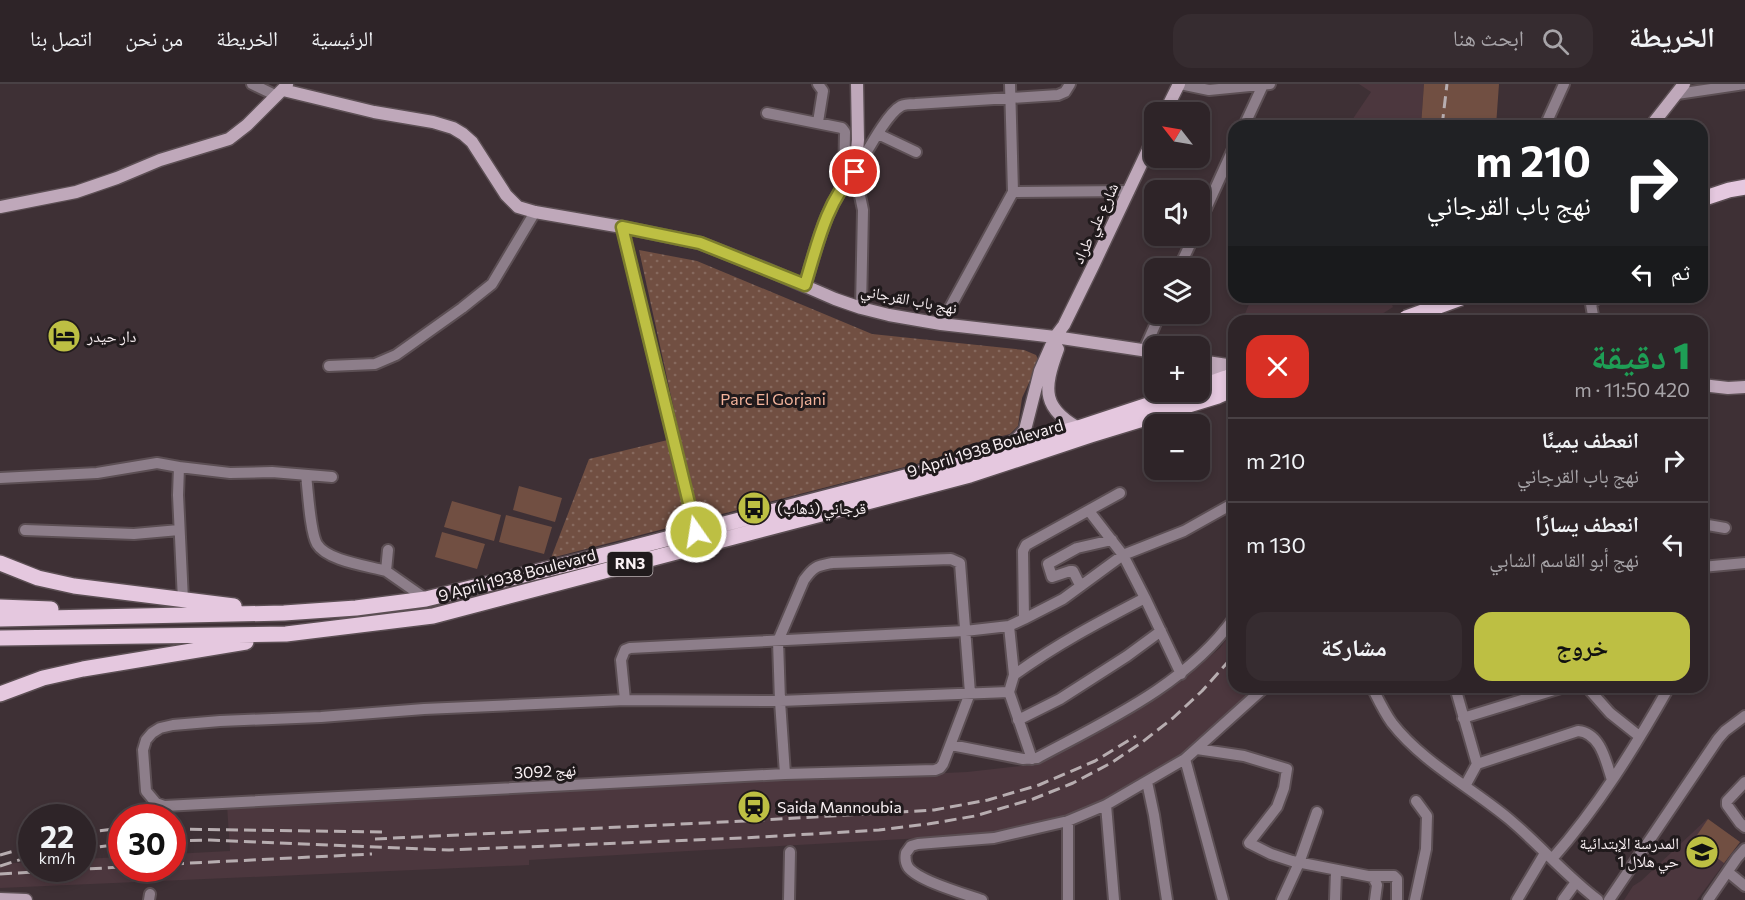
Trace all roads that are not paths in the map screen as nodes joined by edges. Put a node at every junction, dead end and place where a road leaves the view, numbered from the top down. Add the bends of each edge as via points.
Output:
1 (252, 84) edge
2 (818, 84) edge
3 (857, 84) edge
4 (1010, 84) edge
5 (1070, 84) edge
6 (1179, 84) edge
7 (1267, 84) edge
8 (1564, 84) edge
9 (1745, 84) edge
10 (1681, 89) edge
11 (282, 90) edge
12 (1011, 98) junction
13 (1170, 102) edge
14 (766, 113) dead end
15 (1247, 120) edge
16 (1548, 120) edge
17 (1656, 120) edge
18 (818, 122) junction
19 (878, 134) junction
20 (916, 152) dead end
21 (1144, 159) edge
22 (1228, 160) edge
23 (855, 172) junction
24 (844, 183) junction
25 (1745, 187) edge
26 (1129, 191) junction
27 (1013, 192) junction
28 (1708, 197) edge
29 (1210, 200) edge
30 (0, 207) edge
31 (535, 212) junction
32 (622, 227) junction
33 (805, 285) junction
34 (1449, 303) edge
35 (861, 308) junction
36 (1417, 315) edge
37 (941, 324) junction
38 (1061, 333) junction
39 (1144, 350) edge
40 (1210, 363) edge
41 (1228, 365) edge
42 (329, 366) dead end
43 (1210, 366) edge
44 (1228, 379) edge
45 (1708, 386) edge
46 (1745, 387) edge
47 (1211, 389) edge
48 (1228, 389) edge
49 (1161, 402) edge
50 (1085, 431) junction
51 (1002, 449) junction
52 (179, 467) junction
53 (306, 475) junction
54 (332, 477) dead end
55 (0, 478) edge
56 (1120, 493) dead end
57 (1228, 506) edge
58 (1089, 511) junction
59 (1708, 525) edge
60 (1725, 528) dead end
61 (26, 530) dead end
62 (179, 530) junction
63 (696, 532) junction
64 (1112, 540) junction
65 (388, 550) dead end
66 (1123, 555) junction
67 (0, 563) edge
68 (1745, 563) edge
69 (1708, 566) edge
70 (386, 571) junction
71 (1080, 585) junction
72 (1146, 598) junction
73 (426, 599) junction
74 (183, 600) junction
75 (0, 607) edge
76 (284, 613) junction
77 (10, 615) edge
78 (1024, 620) junction
79 (1009, 626) junction
80 (1228, 626) edge
81 (965, 631) junction
82 (1161, 631) junction
83 (286, 634) junction
84 (4, 638) edge
85 (778, 641) junction
86 (1181, 674) junction
87 (1014, 675) junction
88 (1009, 692) junction
89 (970, 693) junction
90 (1258, 693) edge
91 (1375, 693) edge
92 (1457, 693) edge
93 (1544, 693) edge
94 (1592, 693) edge
95 (1665, 693) edge
96 (0, 694) edge
97 (625, 700) junction
98 (780, 701) junction
99 (1745, 716) edge
100 (1463, 718) junction
101 (1017, 720) junction
102 (1639, 736) junction
103 (951, 745) junction
104 (1197, 748) junction
105 (1032, 759) junction
106 (1185, 759) junction
107 (1477, 764) junction
108 (785, 774) junction
109 (1612, 780) junction
110 (1148, 782) junction
111 (1745, 782) edge
112 (1465, 786) junction
113 (1416, 801) dead end
114 (1106, 806) junction
115 (1317, 812) dead end
116 (1741, 814) edge
117 (1068, 820) junction
118 (1745, 827) edge
119 (1745, 849) edge
120 (790, 852) dead end
121 (1549, 856) junction
122 (1299, 863) junction
123 (1336, 871) junction
124 (1728, 872) junction
125 (1370, 876) junction
126 (1576, 882) junction
127 (1745, 886) edge
128 (0, 899) edge
129 (26, 900) edge
130 (789, 900) edge
131 (982, 900) edge
132 (1068, 900) edge
133 (1114, 900) edge
134 (1167, 900) edge
135 (1223, 900) edge
136 (1282, 900) edge
137 (1335, 900) edge
138 (1375, 900) edge
139 (1396, 900) edge
140 (1415, 900) edge
141 (1517, 900) edge
142 (1563, 900) edge
143 (1598, 900) edge
144 (1609, 900) edge
145 (1708, 900) edge

1 - 11 street
2 - 18 street via 823,91
3 - 23 street
4 - 12 street
5 - 12 street via 1058,95
6 - 7 street via 1209,90
6 - 13 street
7 - 15 street
8 - 16 street
9 - 10 street
10 - 17 street
11 - 30 street via 229,139 76,192
11 - 31 street, نهج باب القرجاني via 453,128 472,142 512,202
12 - 19 street via 902,105
12 - 27 street
14 - 18 street
18 - 24 street via 845,132
19 - 20 street
19 - 23 street
21 - 26 street, شارع علي طراد
22 - 29 street
23 - 24 street
23 - 35 street via 863,210
24 - 33 street via 825,221
25 - 28 main road
26 - 27 street
26 - 38 street, شارع علي طراد
27 - 37 street
31 - 32 street, نهج باب القرجاني
31 - 42 street via 492,284 462,308 396,355 375,364
32 - 33 street, نهج باب القرجاني via 700,243
32 - 63 street
33 - 35 street, نهج باب القرجاني
34 - 36 main road, bridge
35 - 37 street, نهج باب القرجاني
37 - 38 street, نهج باب القرجاني
38 - 39 street, نهج باب القرجاني
38 - 50 street, شارع علي طراد via 1047,389 1049,400
38 - 51 street, شارع علي طراد via 1040,371 1025,430
40 - 41 street
43 - 47 street via 1218,372
44 - 47 main road, 9 April 1938 Boulevard / RN3
45 - 46 street
47 - 48 main road, 9 April 1938 Boulevard / RN3
47 - 50 main road, 9 April 1938 Boulevard / RN3
49 - 50 main road, 9 April 1938 Boulevard / RN3
50 - 51 main road, 9 April 1938 Boulevard / RN3
50 - 83 main road, 9 April 1938 Boulevard / RN3 via 970,475 433,616
51 - 63 main road, 9 April 1938 Boulevard / RN3
52 - 53 street
52 - 55 street via 157,463 97,473
52 - 62 street
53 - 54 street
53 - 70 street via 319,547 330,555
56 - 58 street
57 - 66 street via 1184,531
58 - 64 street
58 - 78 street via 1026,545
59 - 60 street
61 - 62 street via 134,534
62 - 74 street
63 - 73 main road, 9 April 1938 Boulevard / RN3
64 - 66 street
64 - 71 street via 1077,548 1049,562 1052,577 1073,571
65 - 70 street
66 - 71 street
66 - 72 street
67 - 74 main road via 38,578 74,586
68 - 69 street
70 - 73 street
71 - 78 street
72 - 82 street
72 - 87 street via 1059,644
73 - 76 main road, 9 April 1938 Boulevard / RN3
74 - 76 main road
75 - 77 main road, 9 April 1938 Boulevard
76 - 77 main road, 9 April 1938 Boulevard / RN3
78 - 79 street
79 - 81 street
79 - 87 street
80 - 86 street
81 - 85 street
81 - 85 street via 962,568 956,560 832,563 814,567 804,579
81 - 89 street
82 - 86 street
82 - 101 street via 1060,699
83 - 84 main road, 9 April 1938 Boulevard / RN3
83 - 96 main road via 83,669
85 - 97 street via 630,648 621,660
85 - 98 street
86 - 105 street
87 - 88 street
88 - 89 street
88 - 101 street
89 - 98 street
89 - 103 street
90 - 104 street
91 - 112 street via 1404,736
92 - 100 street
93 - 100 street
94 - 102 street
95 - 102 street
97 - 98 street
97 - 108 street, نهج 3092 via 436,708 166,727 146,740 146,791 164,806
98 - 108 street
99 - 144 street via 1718,739
100 - 107 street
101 - 105 street
102 - 109 street
103 - 105 street
103 - 108 street, نهج 3092 via 940,768 928,771
104 - 106 street
104 - 122 street via 1287,769 1277,807 1249,843
106 - 110 street
106 - 135 street
107 - 109 street via 1581,731 1601,749
107 - 112 street
109 - 121 street via 1584,821
110 - 114 street
110 - 134 street
111 - 116 street via 1727,801 1729,809
112 - 121 street
113 - 140 street via 1427,816 1426,849
114 - 117 street
114 - 133 street
115 - 122 street
116 - 118 street
117 - 131 street via 994,838 918,844 906,853 906,864 923,879
117 - 132 street
119 - 124 street
120 - 130 street
121 - 126 street
121 - 141 street
122 - 123 street
122 - 136 street
123 - 125 street
123 - 137 street
124 - 127 street
124 - 145 street
125 - 138 street via 1376,881
125 - 139 street via 1394,876
126 - 142 street
126 - 143 street
128 - 129 street

